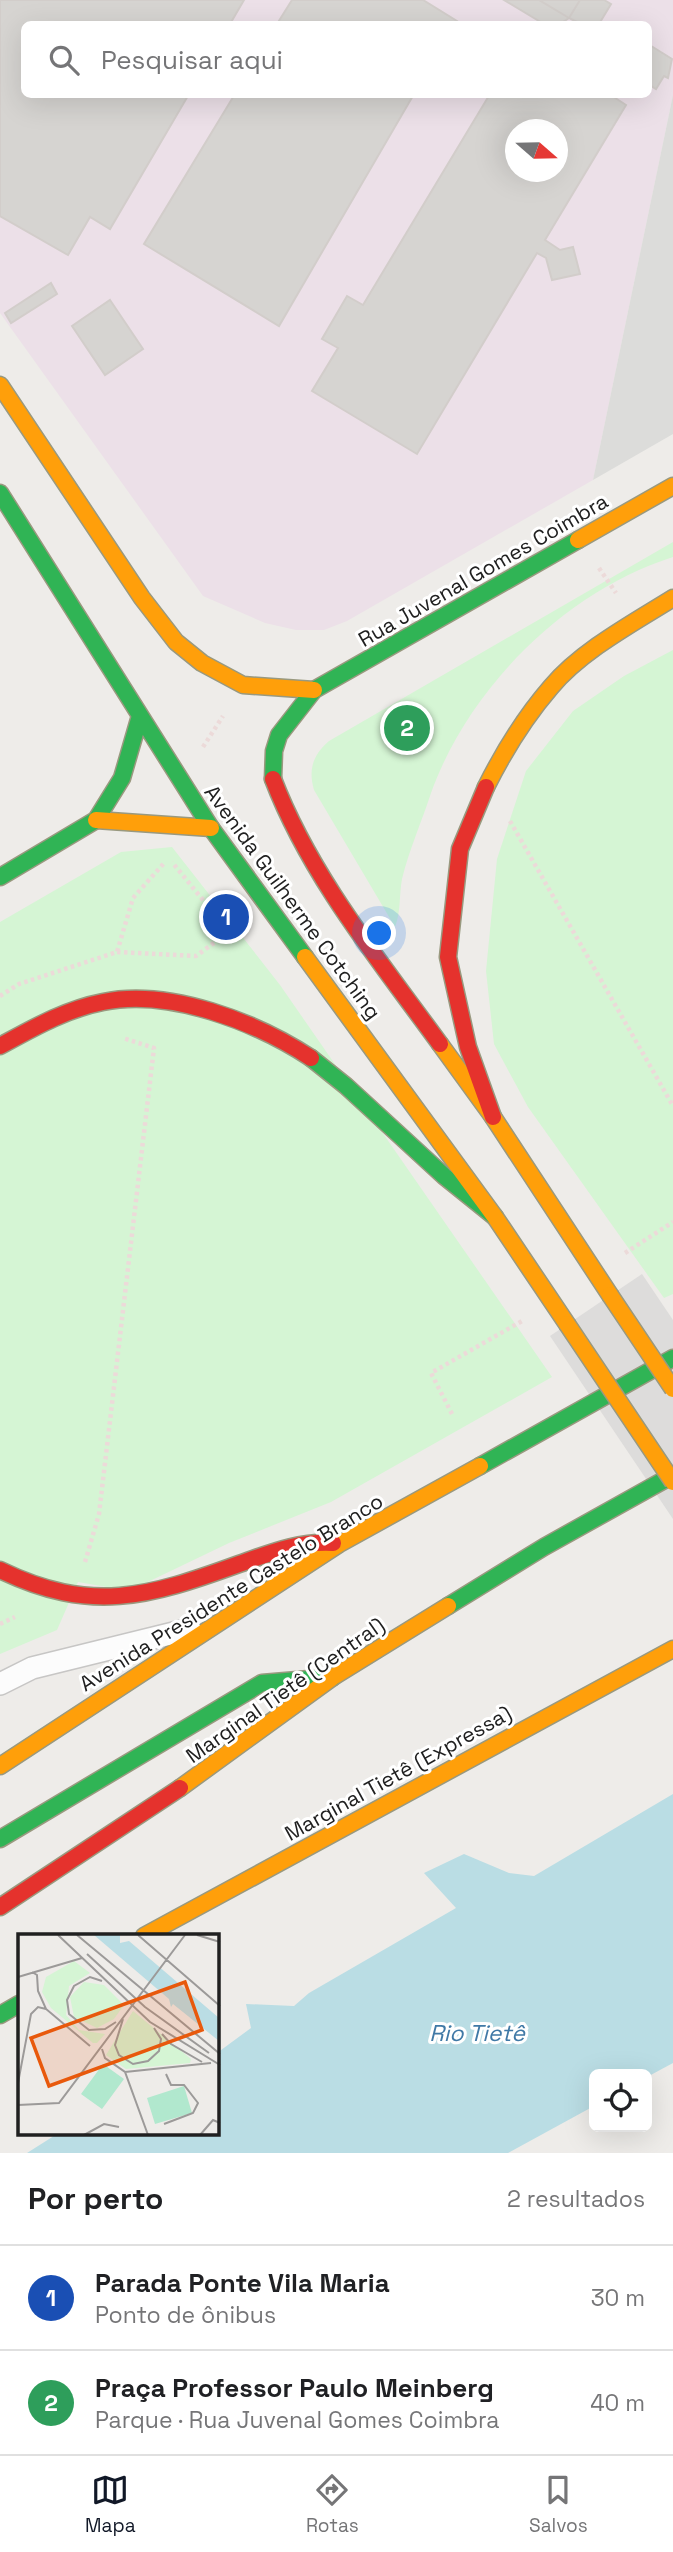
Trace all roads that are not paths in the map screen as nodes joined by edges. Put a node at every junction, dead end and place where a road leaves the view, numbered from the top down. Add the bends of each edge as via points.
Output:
1 (0, 385) edge
2 (673, 486) edge
3 (0, 493) edge
4 (673, 598) edge
5 (314, 690) junction
6 (141, 716) junction
7 (96, 820) junction
8 (211, 828) junction
9 (0, 877) edge
10 (0, 1046) edge
11 (493, 1117) junction
12 (495, 1217) junction
13 (673, 1358) edge
14 (673, 1390) edge
15 (673, 1475) edge
16 (673, 1482) edge
17 (339, 1544) junction
18 (0, 1570) edge
19 (219, 1622) junction
20 (673, 1649) edge
21 (333, 1677) junction
22 (0, 1684) edge
23 (0, 1766) edge
24 (0, 1839) edge
25 (0, 1907) edge
26 (148, 1934) edge
27 (18, 2005) edge
28 (0, 2015) edge

1 - 5 main road via 176,642 202,663 243,685
2 - 5 main road, Rua Juvenal Gomes Coimbra
3 - 6 main road, Avenida Guilherme Cotching
4 - 11 main road via 610,637 552,685 507,746 474,809 460,849 448,957 468,1047
5 - 11 main road, Avenida Guilherme Cotching via 279,735 274,751 272,776 285,810 354,926
6 - 7 main road via 122,778
6 - 8 main road, Avenida Guilherme Cotching
7 - 8 main road
7 - 9 main road
8 - 12 main road, Avenida Guilherme Cotching
10 - 12 main road via 62,1014 119,999 201,1007 255,1023 305,1052 354,1091 438,1171
11 - 14 main road, bridge
12 - 16 main road, Avenida Guilherme Cotching, bridge
13 - 17 main road, Avenida Presidente Castelo Branco
15 - 21 main road, Marginal Tietê (Central) via 544,1547
17 - 18 main road via 298,1543 143,1594 72,1599 24,1584
17 - 19 main road, Avenida Presidente Castelo Branco
19 - 22 lane via 32,1668
19 - 23 main road, Avenida Presidente Castelo Branco
20 - 26 main road, Marginal Tietê (Expressa)
21 - 24 main road via 262,1683
21 - 25 main road, Marginal Tietê (Central) via 212,1767
27 - 28 main road

